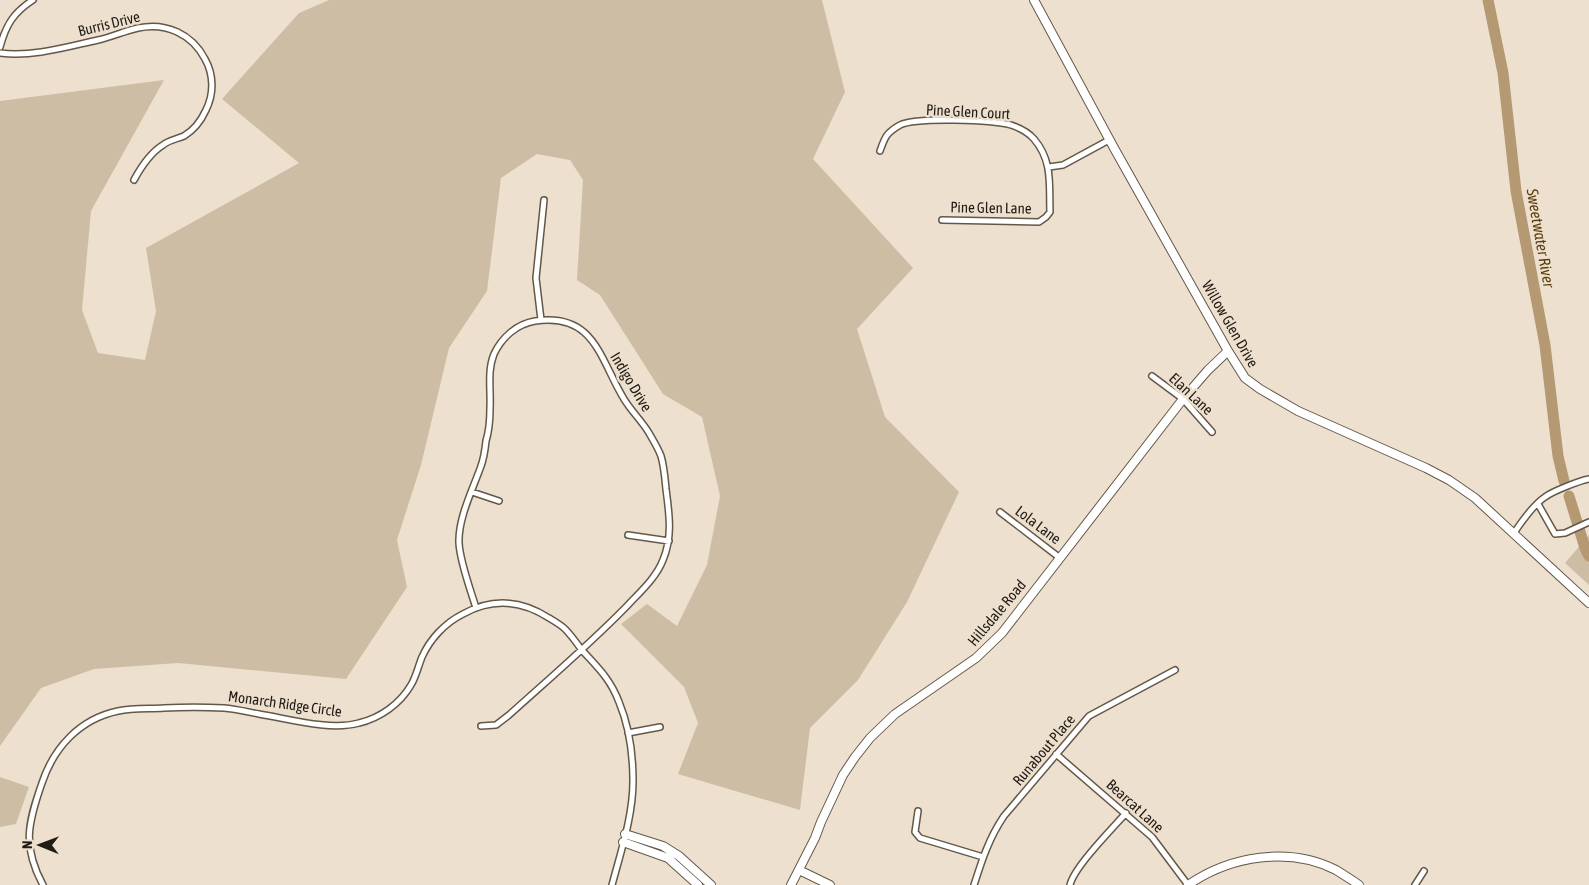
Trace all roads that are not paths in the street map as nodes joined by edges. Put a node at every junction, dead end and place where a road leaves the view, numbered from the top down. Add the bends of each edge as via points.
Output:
1 (33, 0) edge
2 (1034, 0) edge
3 (0, 47) edge
4 (0, 53) edge
5 (1109, 140) junction
6 (880, 151) dead end
7 (1049, 167) junction
8 (134, 180) dead end
9 (544, 200) dead end
10 (942, 220) dead end
11 (541, 320) junction
12 (1228, 351) junction
13 (1152, 376) dead end
14 (1183, 399) junction
15 (1212, 432) dead end
16 (1589, 479) edge
17 (472, 492) junction
18 (499, 501) dead end
19 (1538, 504) junction
20 (1000, 512) dead end
21 (1589, 522) edge
22 (1514, 533) junction
23 (628, 535) dead end
24 (669, 541) junction
25 (1060, 558) junction
26 (1589, 603) edge
27 (476, 608) junction
28 (582, 650) junction
29 (1175, 670) dead end
30 (481, 726) dead end
31 (660, 727) dead end
32 (628, 733) junction
33 (1056, 754) junction
34 (918, 811) dead end
35 (1126, 813) junction
36 (624, 838) junction
37 (983, 857) junction
38 (799, 870) junction
39 (1424, 871) dead end
40 (43, 885) edge
41 (612, 885) edge
42 (698, 885) edge
43 (711, 885) edge
44 (791, 885) edge
45 (830, 885) edge
46 (974, 885) edge
47 (1070, 885) edge
48 (1188, 885) edge
49 (1359, 885) edge
50 (1415, 885) edge

1 - 3 street via 13,17
2 - 5 main road, Willow Glen Drive
4 - 8 street, Burris Drive via 43,52 151,27 170,29 200,49 213,82 207,109 200,122 184,136 163,144 150,156
5 - 7 street via 1063,165
5 - 12 main road, Willow Glen Drive
6 - 7 street, Pine Glen Court via 887,134 905,124 924,121 997,123 1028,134 1037,143
7 - 10 street, Pine Glen Lane via 1050,212 1039,222
9 - 11 street via 536,278
11 - 17 street, Indigo Drive via 516,328 494,354 488,434
11 - 24 street, Indigo Drive via 569,323 591,339 624,400 649,433 664,470
12 - 14 main road, Hillsdale Road
12 - 22 main road, Willow Glen Drive via 1252,384 1298,411 1449,480 1480,502
13 - 14 street, Elan Lane
14 - 15 street, Elan Lane
14 - 25 main road, Hillsdale Road
16 - 19 street via 1545,496
17 - 18 street
17 - 27 street, Indigo Drive via 460,527 459,542
19 - 21 street via 1554,534 1565,533
19 - 22 street
20 - 25 street, Lola Lane
22 - 26 main road, Willow Glen Drive
23 - 24 street
24 - 28 street, Indigo Drive via 650,582
25 - 38 main road, Hillsdale Road via 990,646 895,714 870,738 843,775
27 - 28 street, Monarch Ridge Circle via 509,603 528,607 564,628
27 - 40 street, Monarch Ridge Circle via 455,618 436,634 412,684 396,704 362,723 322,725 227,708 200,707 120,710 83,726 68,738 51,760 31,815 30,852
28 - 30 street, Indigo Drive via 510,715 496,725
28 - 32 street, Monarch Ridge Circle via 606,676 619,701
29 - 33 street, Runabout Place via 1089,716
31 - 32 street
32 - 36 street, Monarch Ridge Circle via 633,782
33 - 35 street, Bearcat Lane
33 - 37 street, Runabout Place via 994,830
34 - 37 street via 915,832 920,838
35 - 47 street via 1078,868
35 - 48 street, Bearcat Lane via 1152,837
36 - 41 street, Monarch Ridge Circle
36 - 42 main road via 668,858
36 - 43 main road via 663,846
37 - 46 street, Runabout Place
38 - 44 main road, Hillsdale Road
38 - 45 main road
39 - 50 street
48 - 49 main road via 1228,864 1273,857 1316,863 1336,870

